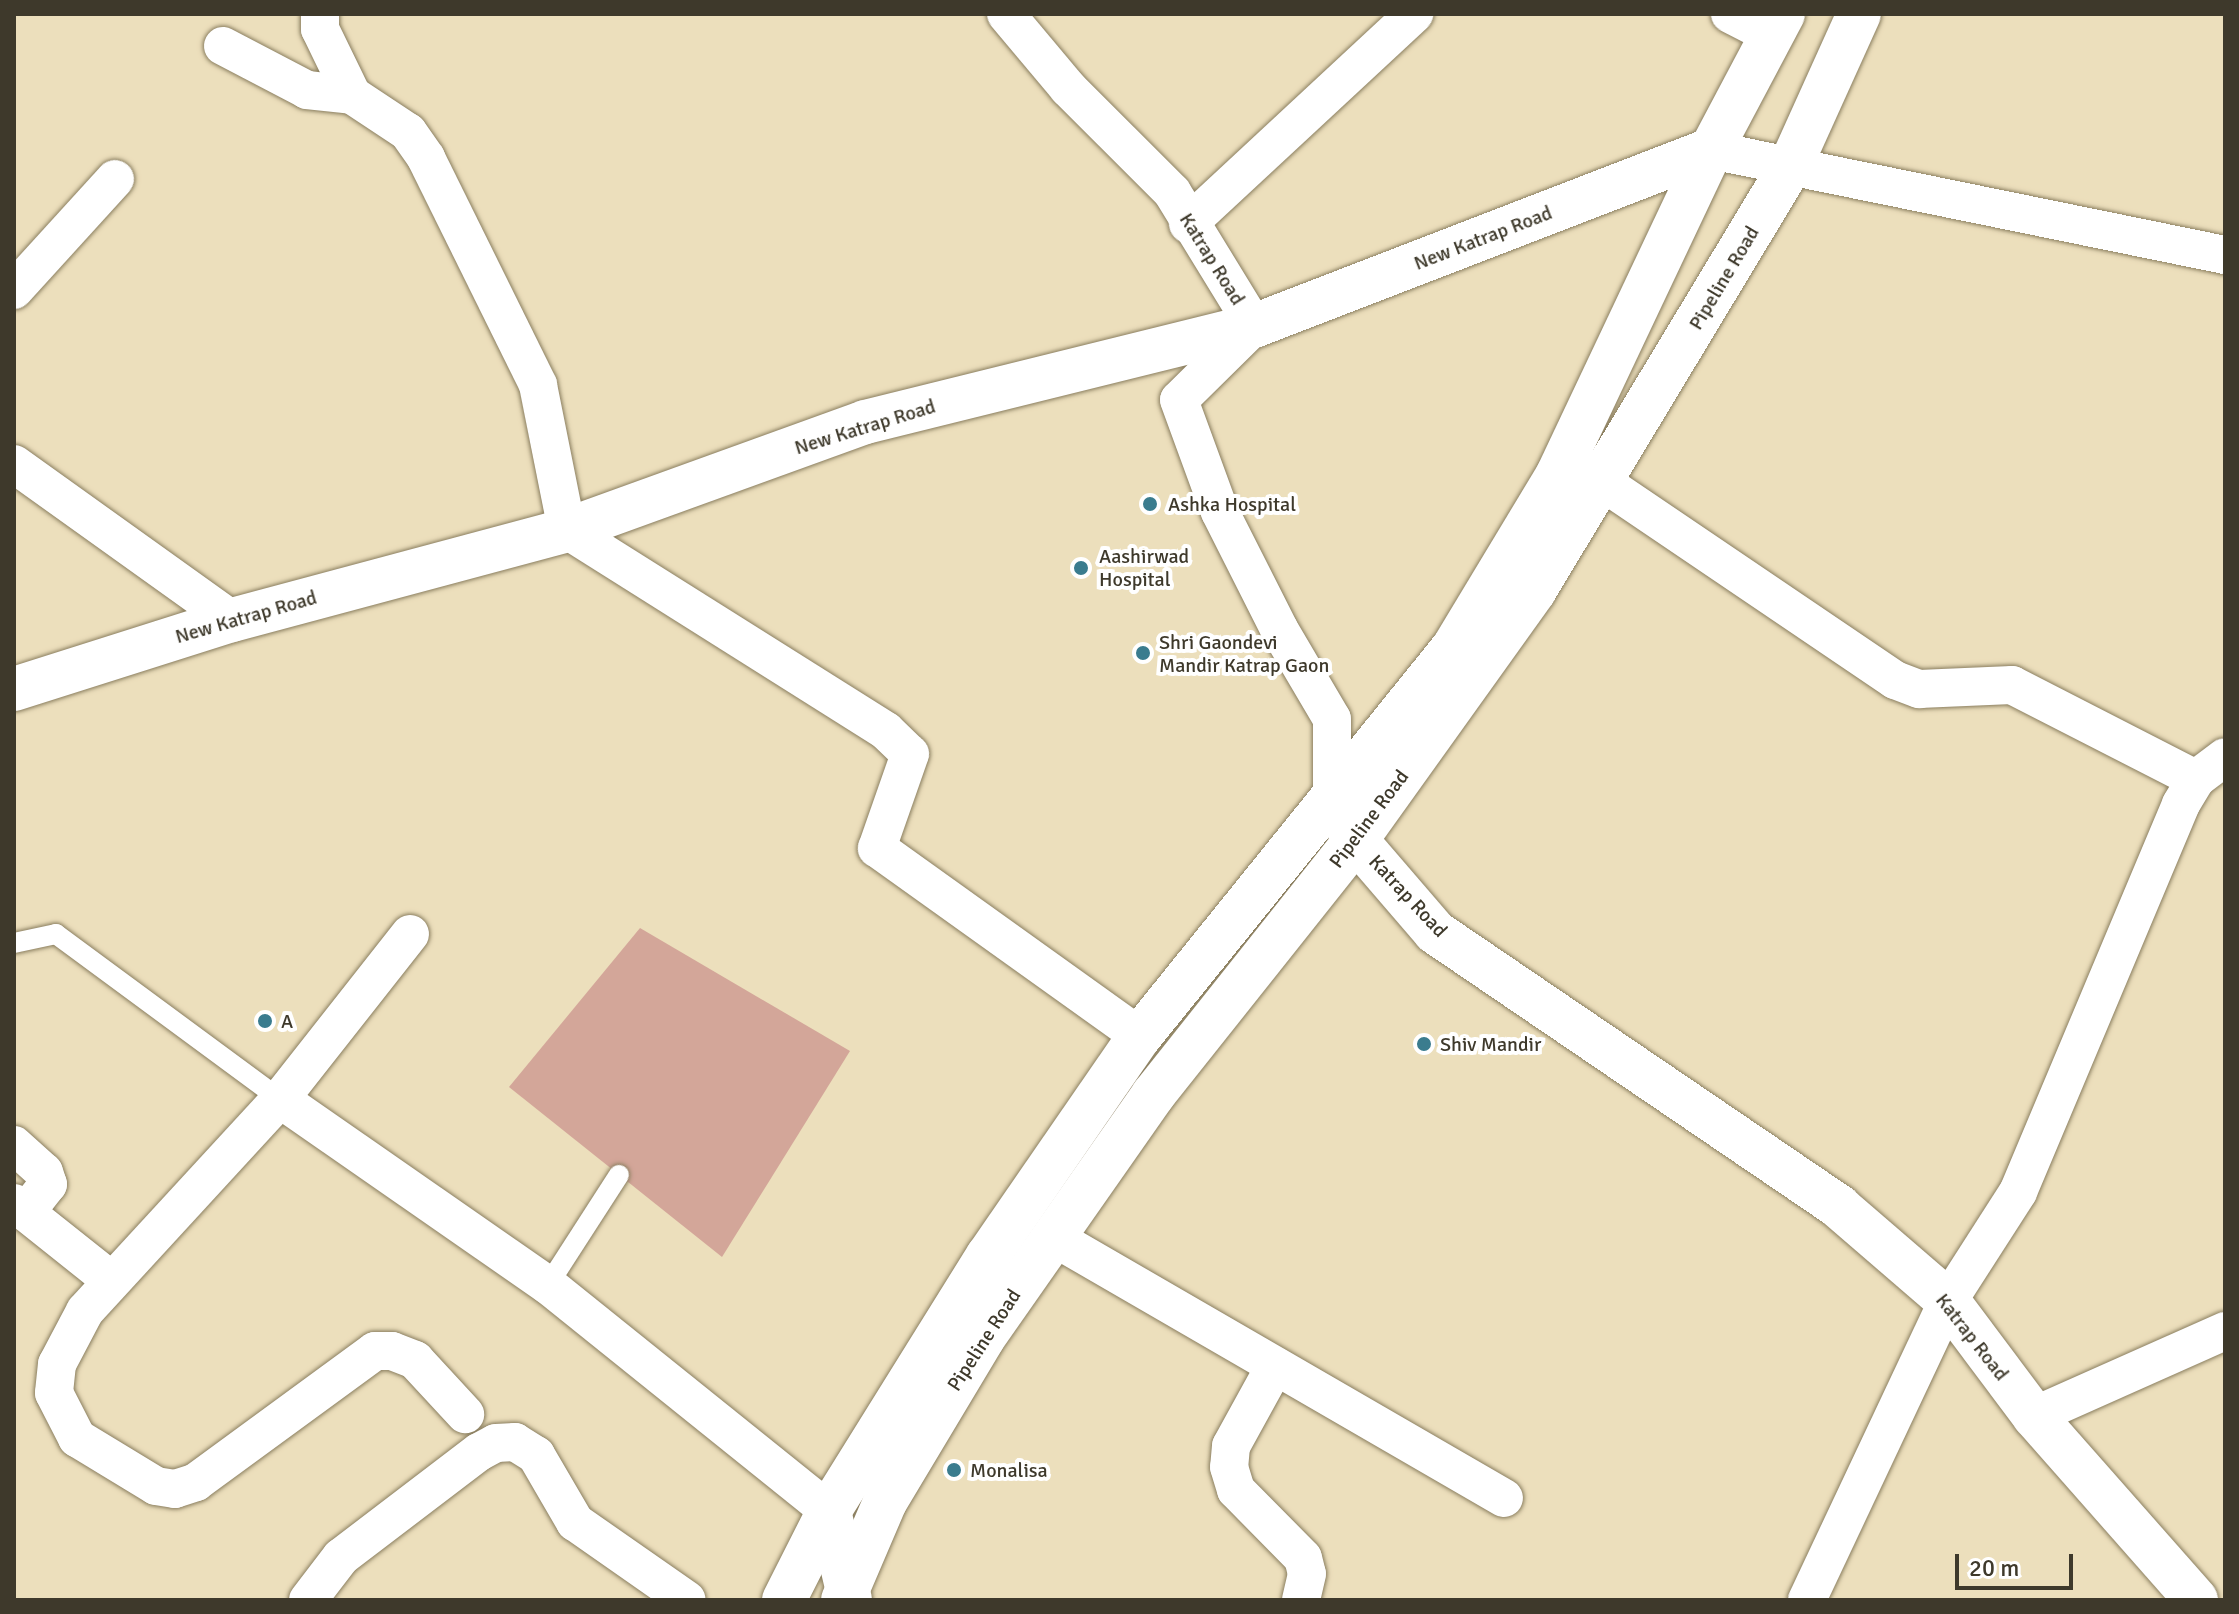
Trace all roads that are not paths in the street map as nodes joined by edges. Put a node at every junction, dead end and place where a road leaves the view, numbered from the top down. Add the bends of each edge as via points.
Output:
1 (320, 14) edge
2 (1006, 14) edge
3 (1414, 14) edge
4 (1730, 14) edge
5 (1859, 14) edge
6 (1777, 25) edge
7 (223, 46) dead end
8 (352, 95) junction
9 (1711, 150) junction
10 (1789, 169) junction
11 (115, 179) dead end
12 (1188, 224) junction
13 (2225, 255) edge
14 (14, 290) edge
15 (1254, 326) junction
16 (14, 464) edge
17 (1601, 481) junction
18 (567, 530) junction
19 (232, 620) junction
20 (14, 689) edge
21 (2210, 768) edge
22 (1332, 801) junction
23 (1356, 840) junction
24 (410, 934) dead end
25 (14, 943) edge
26 (1140, 1036) junction
27 (280, 1099) junction
28 (14, 1145) edge
29 (619, 1175) dead end
30 (20, 1207) edge
31 (1053, 1237) junction
32 (112, 1281) junction
33 (548, 1285) junction
34 (1948, 1301) junction
35 (2225, 1331) edge
36 (1275, 1366) junction
37 (465, 1414) dead end
38 (2034, 1416) junction
39 (1504, 1498) dead end
40 (829, 1511) junction
41 (847, 1597) edge
42 (308, 1600) edge
43 (687, 1600) edge
44 (784, 1600) edge
45 (1301, 1600) edge
46 (1807, 1600) edge
47 (2196, 1600) edge

1 - 8 street via 320,29
2 - 12 street, Katrap Road via 1068,88 1172,192
3 - 12 street
4 - 6 street
5 - 10 main road, Pipeline Road
6 - 9 main road, Pipeline Road
7 - 8 street via 307,90
8 - 18 street via 408,132 426,158 538,385
9 - 10 street
9 - 15 main road, New Katrap Road
9 - 22 main road, Pipeline Road via 1558,474 1452,650
10 - 13 street
10 - 17 main road, Pipeline Road
11 - 14 street
12 - 15 street, Katrap Road
15 - 18 main road, New Katrap Road via 865,422
15 - 22 street, Katrap Road via 1179,400 1220,512 1332,719
16 - 19 street
17 - 21 street via 1895,680 1919,689 2012,685
17 - 23 main road, Pipeline Road via 1534,591
18 - 19 main road, New Katrap Road
18 - 26 street via 886,731 910,754 877,848
19 - 20 main road, New Katrap Road
21 - 34 street via 2018,1192
22 - 23 main road, Katrap Road
22 - 26 main road, Pipeline Road
23 - 31 main road, Pipeline Road via 1153,1095
23 - 34 main road, Katrap Road via 1435,932 1839,1207
24 - 27 street
25 - 27 lane via 56,934
26 - 40 main road, Pipeline Road via 988,1256
27 - 32 street
27 - 33 street
28 - 30 street via 44,1172 48,1184
29 - 33 lane
30 - 32 street
31 - 36 street
31 - 41 main road, Pipeline Road via 983,1338 885,1502
32 - 37 street via 85,1311 57,1364 54,1393 77,1438 156,1486 175,1489 196,1482 375,1351 415,1360
33 - 40 street
34 - 38 main road, Katrap Road
34 - 46 street
35 - 38 street
36 - 39 street
36 - 45 street via 1231,1446 1229,1467 1236,1490 1303,1558 1307,1574
38 - 47 main road, Katrap Road
40 - 41 main road
40 - 44 main road, Pipeline Road
42 - 43 street via 341,1557 479,1452 496,1443 515,1442 536,1455 575,1522

